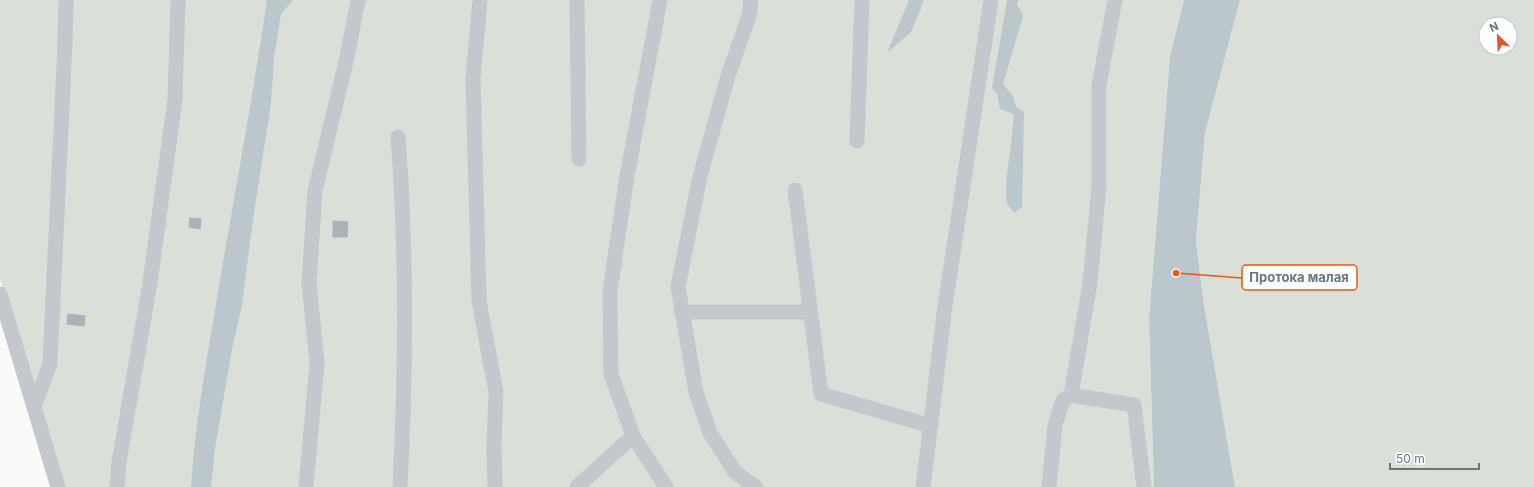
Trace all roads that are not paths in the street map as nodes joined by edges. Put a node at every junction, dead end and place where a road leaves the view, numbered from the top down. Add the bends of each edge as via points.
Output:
1 (66, 0) edge
2 (178, 0) edge
3 (358, 0) edge
4 (480, 0) edge
5 (577, 0) edge
6 (660, 0) edge
7 (751, 0) edge
8 (862, 0) edge
9 (991, 0) edge
10 (1115, 0) edge
11 (398, 137) dead end
12 (857, 141) dead end
13 (578, 159) dead end
14 (795, 190) dead end
15 (0, 294) edge
16 (682, 312) junction
17 (810, 312) junction
18 (1071, 395) junction
19 (34, 407) junction
20 (931, 426) junction
21 (633, 436) junction
22 (58, 487) edge
23 (117, 487) edge
24 (306, 487) edge
25 (400, 487) edge
26 (495, 487) edge
27 (577, 487) edge
28 (666, 487) edge
29 (756, 487) edge
30 (923, 487) edge
31 (1049, 487) edge
32 (1144, 487) edge

1 - 19 street via 50,364
2 - 23 street via 175,98 150,283
3 - 24 street via 315,191 309,283 317,362
4 - 26 street via 473,78 479,301 496,392
5 - 13 street
6 - 21 street via 627,176 610,291 611,374
7 - 16 street via 749,16 728,76 700,176 678,287
8 - 12 street
9 - 20 street via 945,306
10 - 18 street via 1099,85 1099,186 1090,283
11 - 25 street via 405,270 406,372
14 - 17 street
15 - 19 street
16 - 17 street
16 - 29 street via 696,392 710,433 736,472
17 - 20 street via 820,394
18 - 31 street via 1063,400 1055,425
18 - 32 street via 1134,405
19 - 22 street
20 - 30 street
21 - 27 street
21 - 28 street

